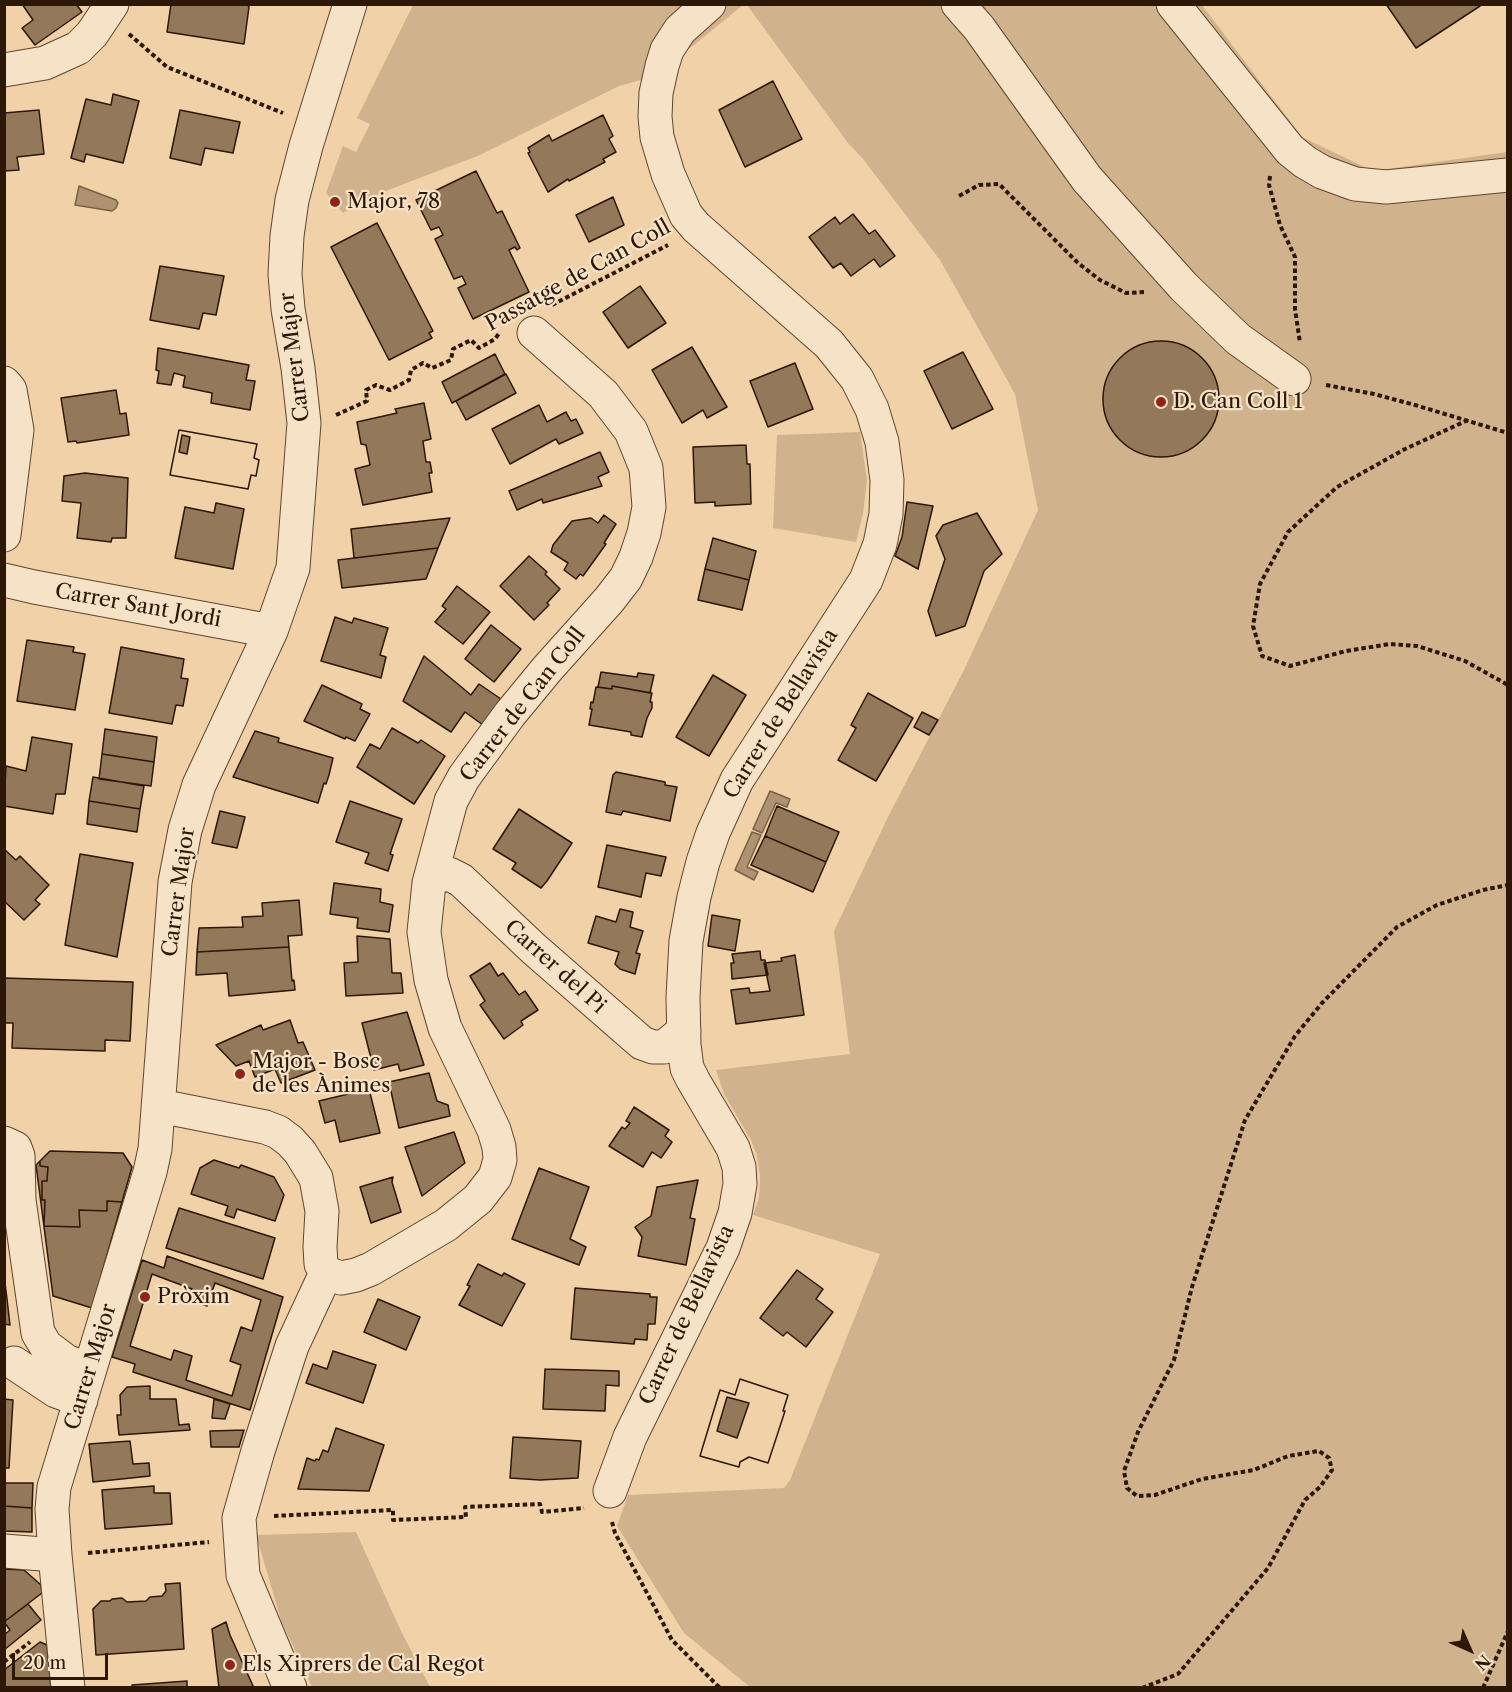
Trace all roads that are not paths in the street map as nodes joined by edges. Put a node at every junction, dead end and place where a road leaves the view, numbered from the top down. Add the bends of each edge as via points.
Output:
1 (350, 4) edge
2 (709, 4) edge
3 (958, 4) edge
4 (1173, 4) edge
5 (109, 9) edge
6 (4, 70) edge
7 (1508, 176) edge
8 (541, 320) road end
9 (1294, 379) road end
10 (4, 383) edge
11 (4, 535) edge
12 (4, 580) edge
13 (271, 631) junction
14 (429, 882) junction
15 (684, 1031) junction
16 (160, 1106) junction
17 (10, 1145) edge
18 (326, 1273) junction
19 (38, 1333) junction
20 (9, 1363) edge
21 (85, 1385) junction
22 (610, 1498) road end
23 (4, 1551) edge
24 (55, 1555) junction
25 (68, 1688) edge
26 (290, 1688) edge

1 - 13 street, Carrer Major via 306,146 287,236 288,309 304,423 293,568
2 - 15 street, Carrer de Bellavista via 673,41 664,58 656,93 657,137 677,198 696,227 829,344 850,370 878,426 887,480 884,528 866,580 737,780 713,833 686,941
3 - 9 street via 1087,179 1184,287 1238,339
4 - 7 street via 1290,150 1322,172 1370,187
5 - 6 street via 78,48 45,63
8 - 14 street, Carrer de Can Coll via 631,431 646,468 649,507 644,533 626,578 510,714 464,777 448,809
10 - 11 street via 10,390 17,430
12 - 13 street, Carrer Sant Jordi
13 - 16 street, Carrer Major via 213,752 185,830 175,882
14 - 15 street, Carrer del Pi via 449,874 461,880 642,1043 664,1047
14 - 18 street, Carrer de Can Coll via 424,932 431,980 445,1028 494,1130 500,1160 495,1178 478,1199 446,1224 372,1269 341,1278
15 - 22 street, Carrer de Bellavista via 687,1068 733,1148 740,1184 723,1248 630,1437
16 - 18 street via 265,1127 290,1141 316,1178 322,1211 321,1264
16 - 21 street, Carrer Major via 150,1172
17 - 19 street via 18,1156 19,1200
18 - 26 street via 292,1346 258,1451 240,1529 243,1575
19 - 20 street
19 - 21 street
20 - 21 street via 56,1391
21 - 24 street, Carrer Major via 54,1486
23 - 24 street
24 - 25 street, Carrer Major

